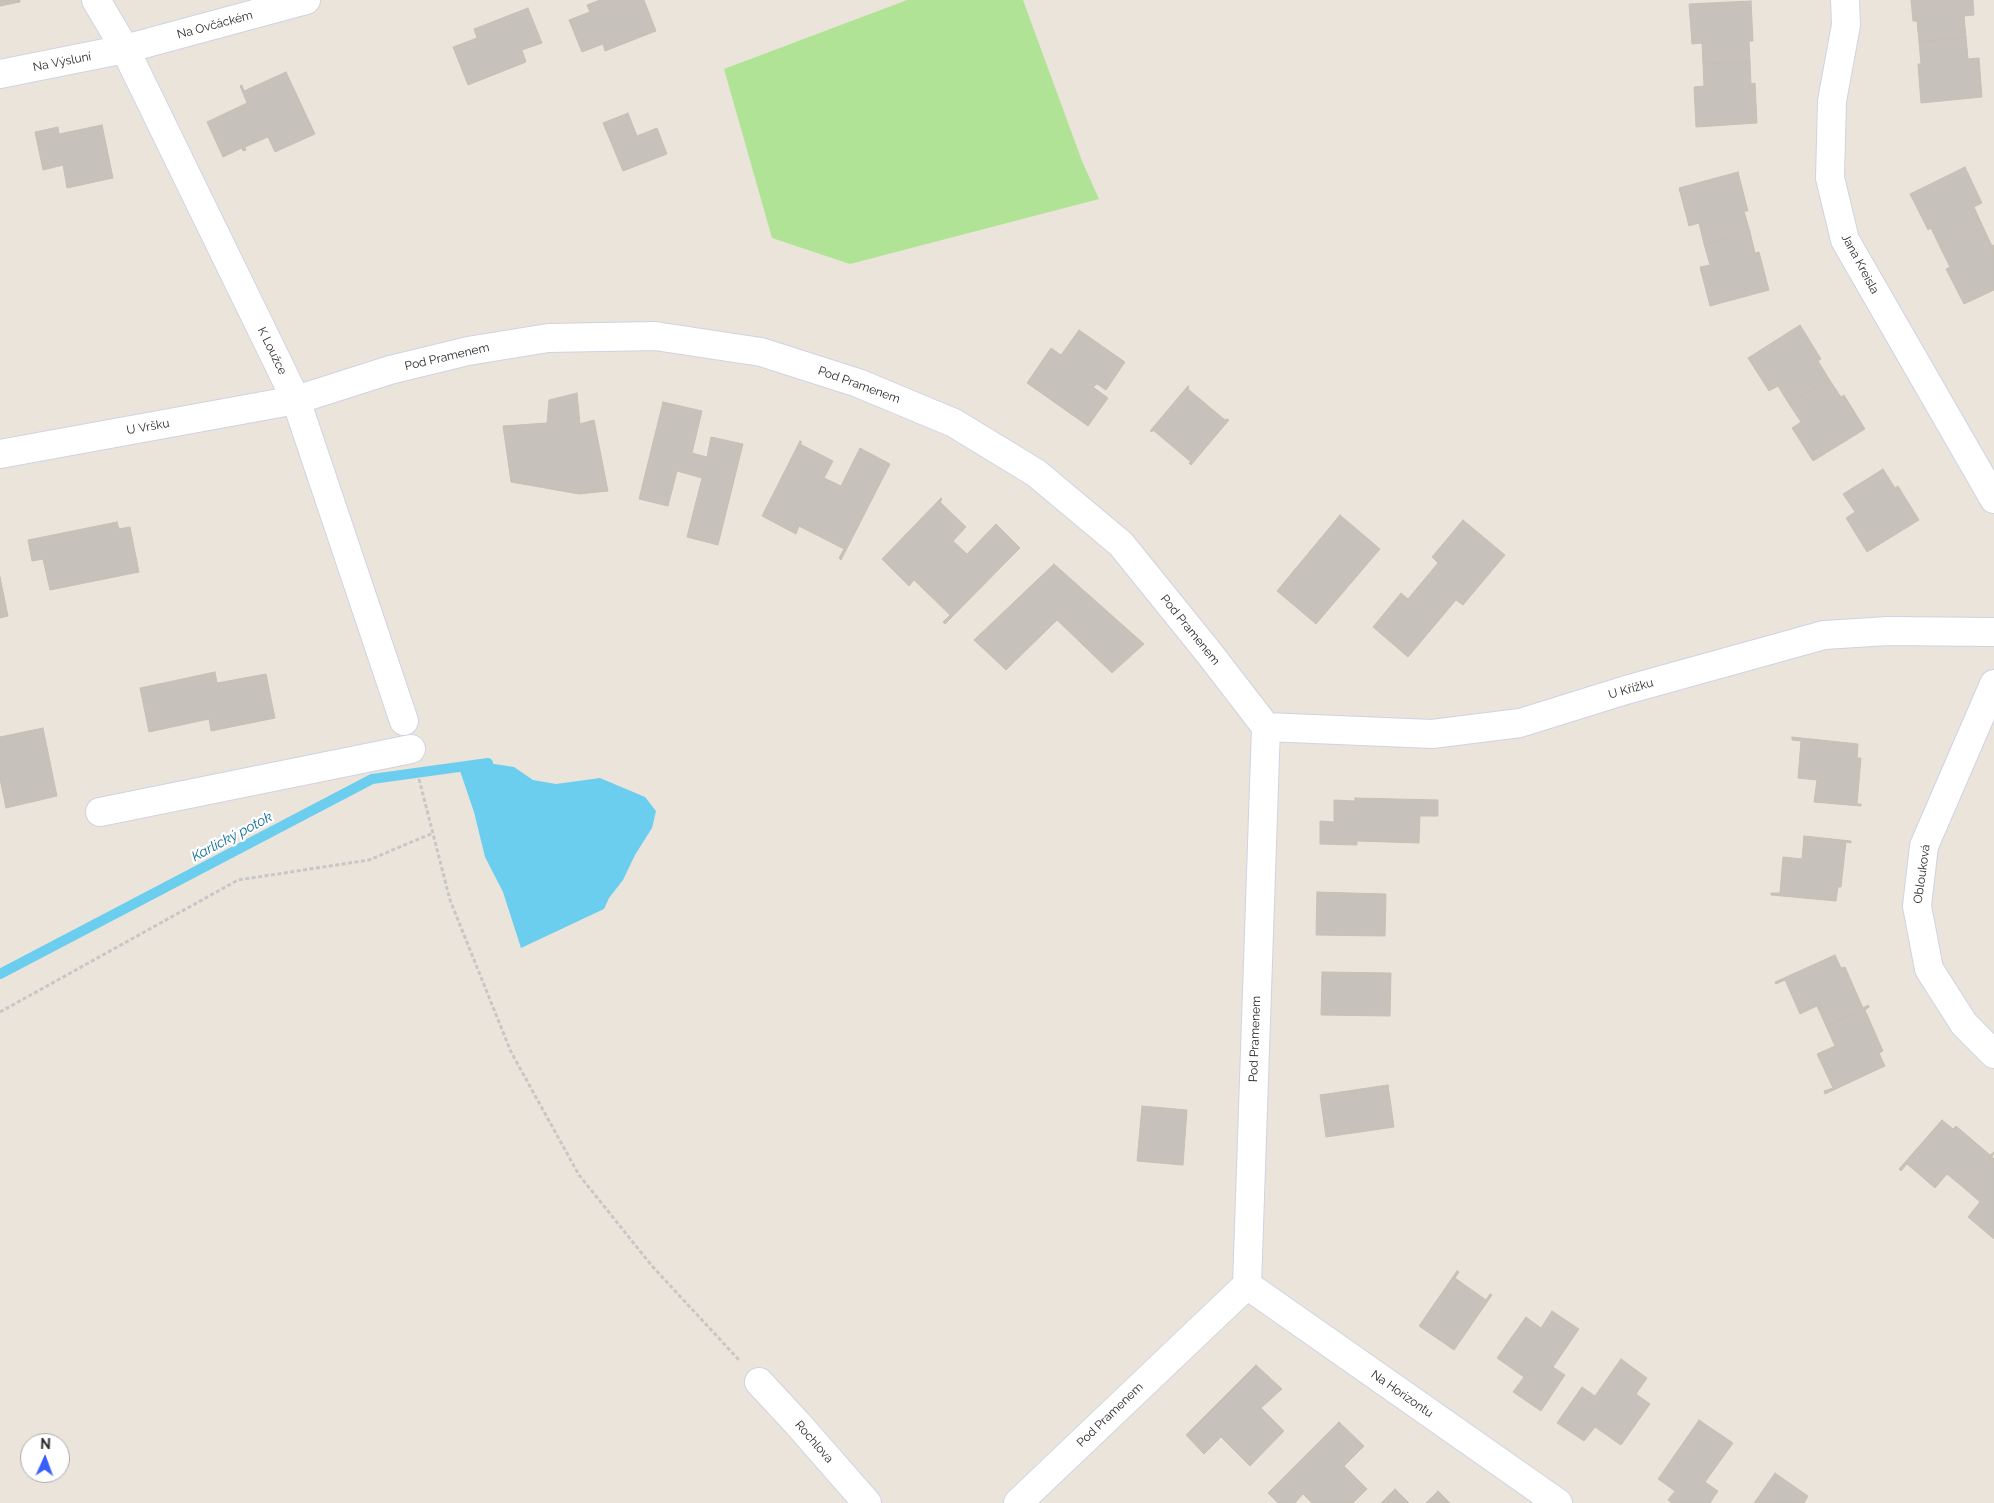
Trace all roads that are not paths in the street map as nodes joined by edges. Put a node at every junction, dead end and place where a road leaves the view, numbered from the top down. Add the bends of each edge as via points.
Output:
1 (96, 0) edge
2 (306, 0) edge
3 (1845, 0) edge
4 (125, 49) junction
5 (0, 74) edge
6 (296, 400) junction
7 (0, 454) edge
8 (1994, 499) edge
9 (1994, 632) edge
10 (1994, 684) edge
11 (404, 721) dead end
12 (1266, 727) junction
13 (411, 749) road end
14 (100, 812) dead end
15 (1994, 1054) edge
16 (1247, 1286) junction
17 (759, 1382) road end
18 (867, 1503) edge
19 (1018, 1503) edge
20 (1558, 1503) edge

1 - 4 street, K Loužce
2 - 4 street, Na Ovčáckém
3 - 8 street, Jana Kreisla via 1846,25 1832,101 1830,178 1845,240
4 - 5 street, Na Výsluní
4 - 6 street, K Loužce
6 - 7 street, U Vršku
6 - 11 street, K Loužce
6 - 12 street, Pod Pramenem via 390,370 468,351 548,338 655,336 761,352 858,383 954,423 1036,473 1106,532 1132,558
9 - 12 street, U Křížku via 1888,631 1824,635 1520,723 1432,734
10 - 15 street, Oblouková via 1924,846 1917,906 1929,969 1964,1024
12 - 16 street, Pod Pramenem
13 - 14 street
16 - 19 street, Pod Pramenem
16 - 20 street, Na Horizontu
17 - 18 street, Rochlova

